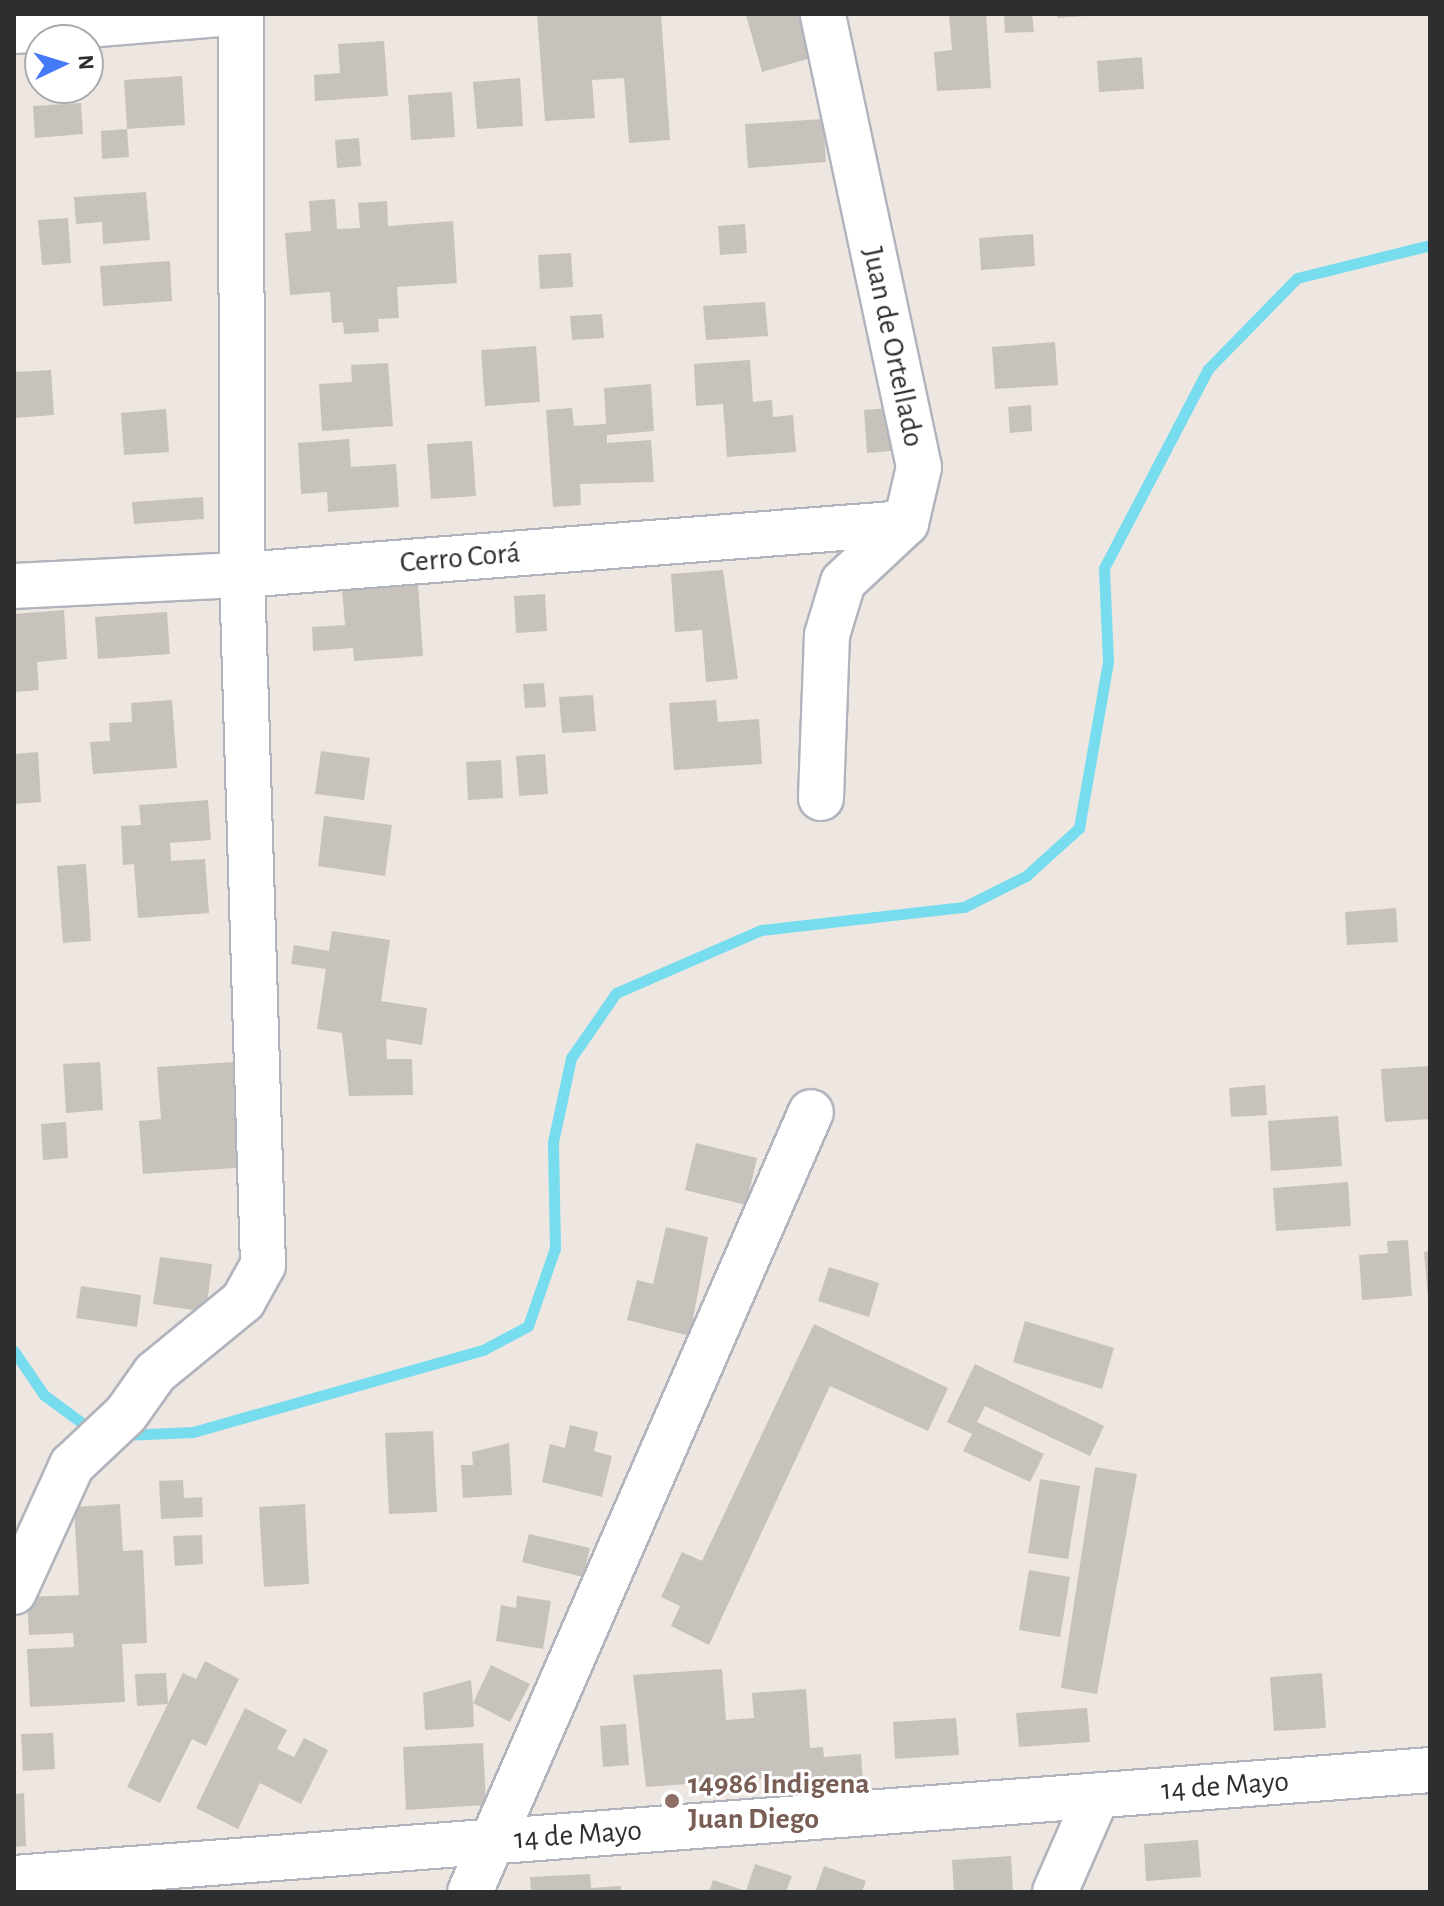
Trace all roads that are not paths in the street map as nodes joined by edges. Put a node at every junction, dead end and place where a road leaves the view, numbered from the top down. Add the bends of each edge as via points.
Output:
1 (221, 14) edge
2 (241, 14) edge
3 (823, 14) edge
4 (14, 31) edge
5 (906, 523) junction
6 (242, 575) junction
7 (14, 586) edge
8 (821, 798) dead end
9 (811, 1112) dead end
10 (14, 1592) edge
11 (1430, 1770) edge
12 (1097, 1796) junction
13 (495, 1841) junction
14 (14, 1878) edge
15 (470, 1892) edge
16 (1055, 1892) edge

1 - 4 street
2 - 6 street
3 - 5 street, Juan de Ortellado via 919,467
5 - 6 street, Cerro Corá
5 - 8 street via 843,582 827,635
6 - 7 street, Cerro Corá
6 - 10 street via 263,1265 243,1301 155,1373 126,1414 72,1465
9 - 13 street
11 - 12 street, 14 de Mayo
12 - 13 street, 14 de Mayo
12 - 16 street
13 - 14 street, 14 de Mayo
13 - 15 street

